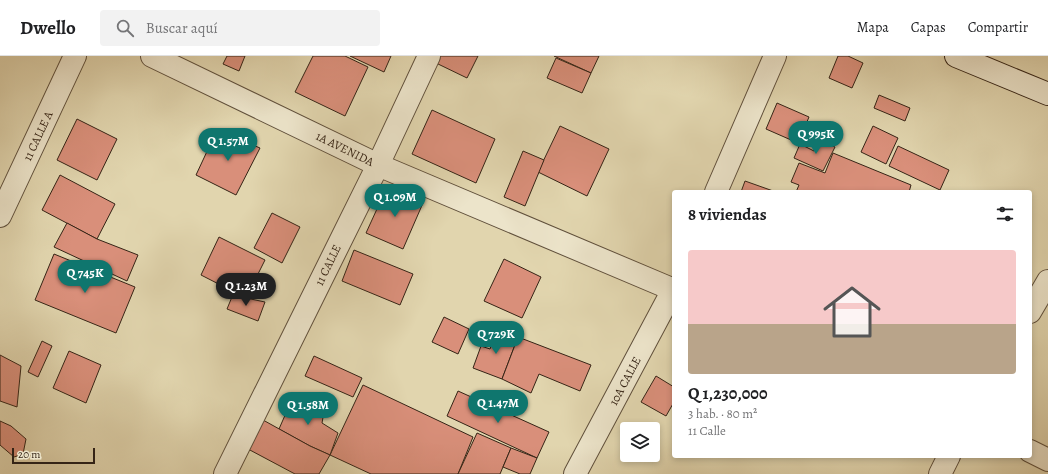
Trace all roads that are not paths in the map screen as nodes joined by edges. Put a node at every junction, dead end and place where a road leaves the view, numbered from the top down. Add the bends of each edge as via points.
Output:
1 (76, 56) edge
2 (152, 56) edge
3 (429, 56) edge
4 (775, 56) edge
5 (956, 56) edge
6 (1048, 94) edge
7 (378, 165) junction
8 (717, 190) edge
9 (0, 216) edge
10 (1048, 281) edge
11 (672, 288) edge
12 (672, 293) edge
13 (1032, 309) edge
14 (1032, 452) edge
15 (948, 458) edge
16 (1048, 460) edge
17 (225, 474) edge
18 (575, 474) edge
19 (940, 474) edge

1 - 9 street, 11 CALLE A
2 - 7 street, 1A AVENIDA
3 - 7 street, 11 CALLE
4 - 8 street
5 - 6 street
7 - 11 street, 1A AVENIDA
7 - 17 street, 11 CALLE
10 - 13 street
12 - 18 street, 10A CALLE
14 - 16 street
15 - 19 street

